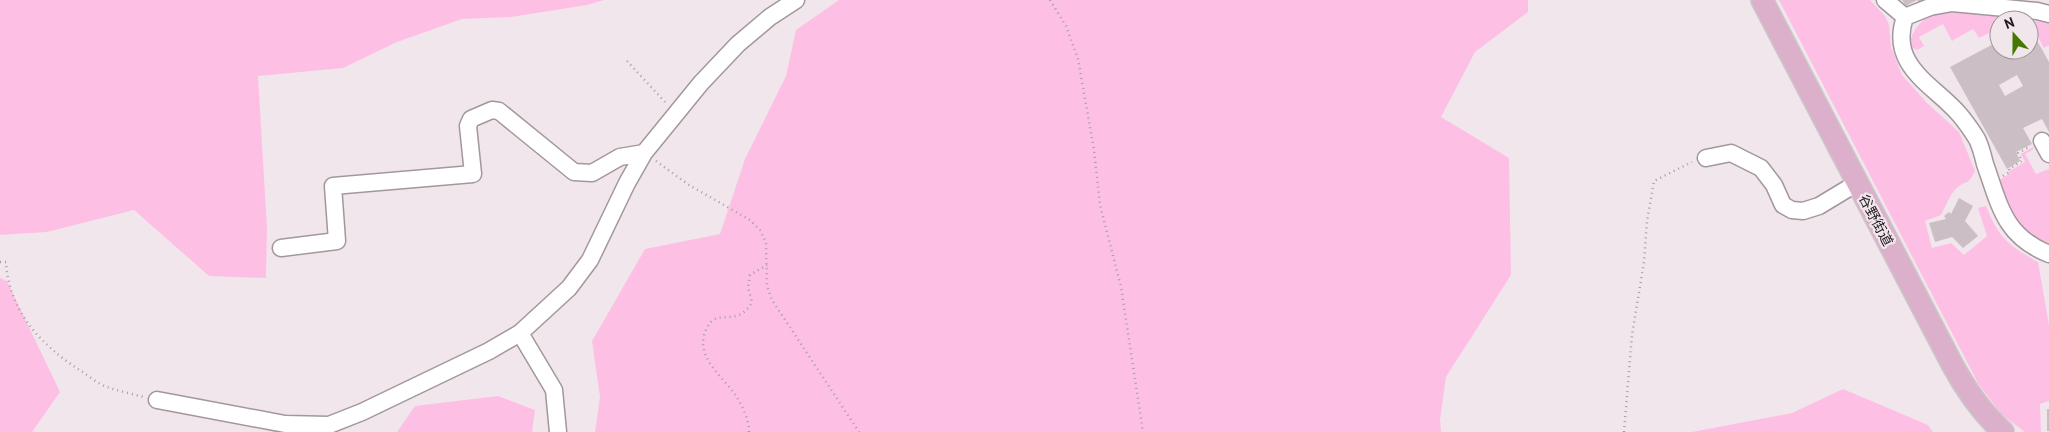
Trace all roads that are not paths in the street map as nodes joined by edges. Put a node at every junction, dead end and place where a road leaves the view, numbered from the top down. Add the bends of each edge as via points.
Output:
1 (796, 0) edge
2 (1762, 0) edge
3 (1885, 0) edge
4 (2049, 14) edge
5 (1905, 17) junction
6 (644, 153) junction
7 (1706, 158) road end
8 (1857, 183) junction
9 (281, 248) dead end
10 (2049, 254) edge
11 (520, 334) junction
12 (157, 400) road end
13 (327, 429) edge
14 (558, 432) edge
15 (2003, 432) edge

1 - 6 street via 738,44 701,83
2 - 8 main road, 谷野街道
3 - 5 street
4 - 5 street via 1952,3
5 - 10 street via 1902,41 1915,74 1959,114 1977,140 2003,216 2018,236
6 - 9 street via 620,157 592,173 574,172 499,111 492,110 471,119 468,126 473,174 333,186 338,241
6 - 11 street via 590,260 569,288
7 - 8 street via 1731,153 1761,168 1783,205 1792,210 1803,211 1819,206
8 - 15 main road, 谷野街道 via 1970,396
11 - 13 street
11 - 14 street via 554,390
12 - 13 street

